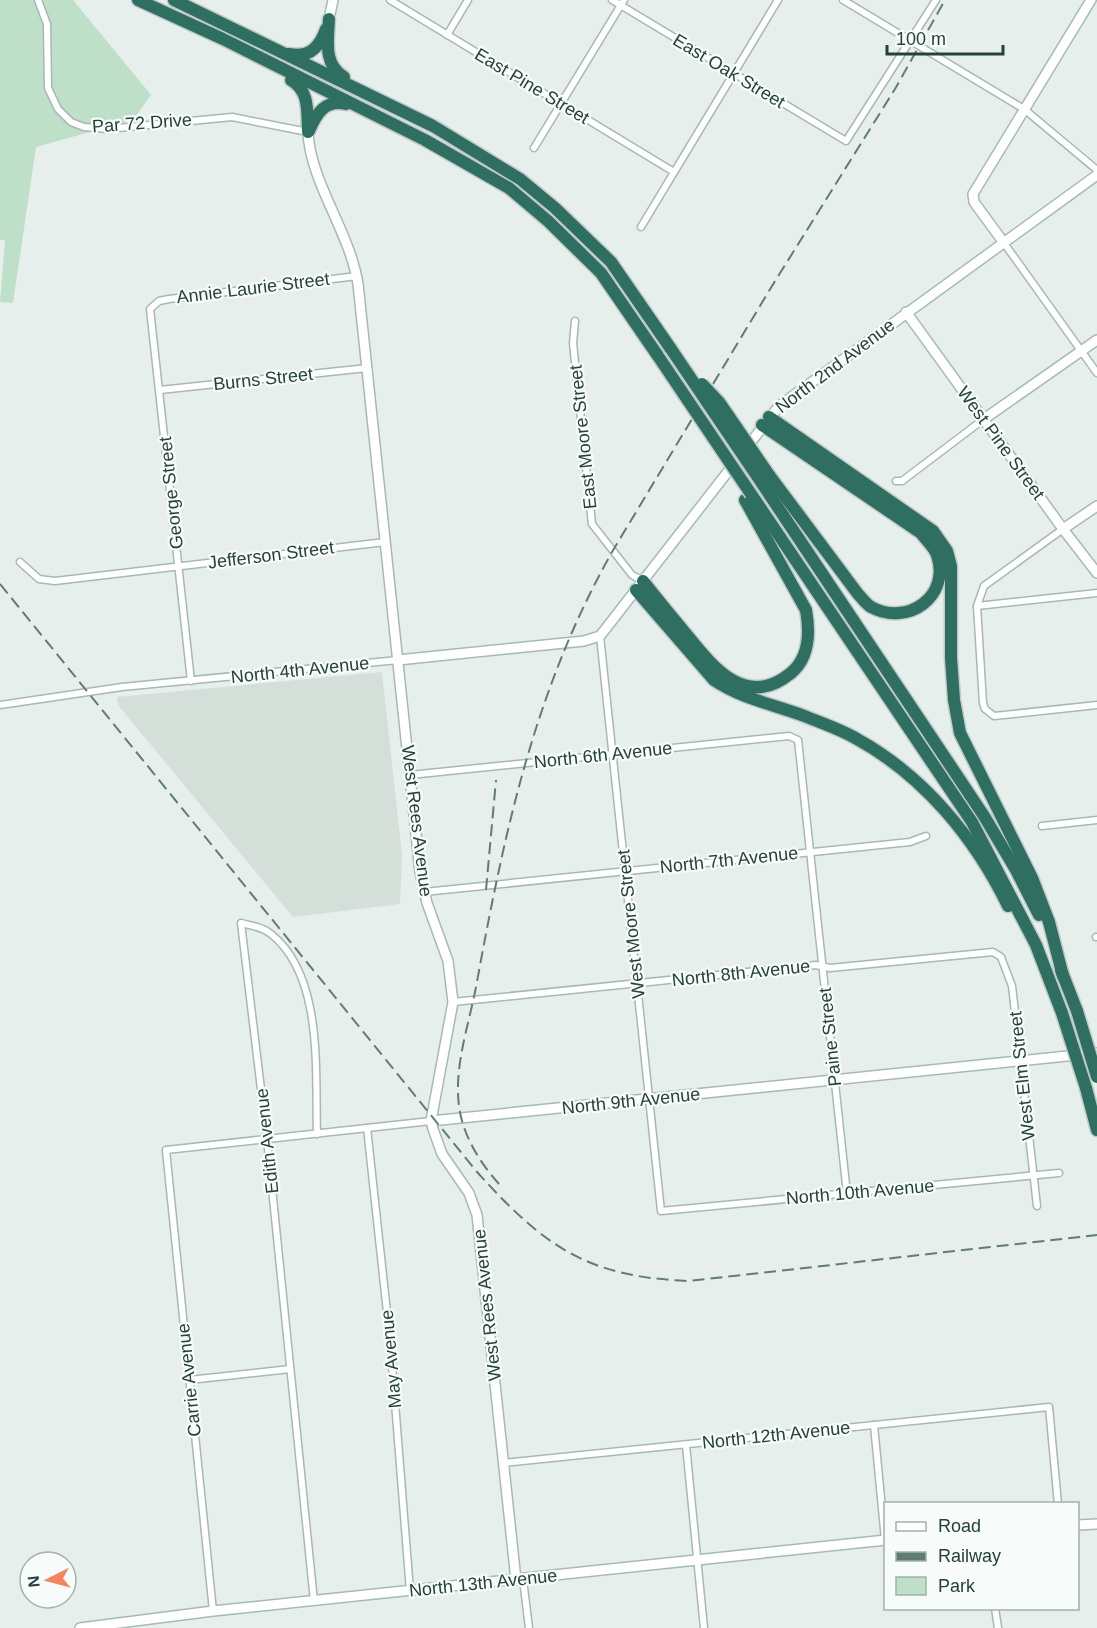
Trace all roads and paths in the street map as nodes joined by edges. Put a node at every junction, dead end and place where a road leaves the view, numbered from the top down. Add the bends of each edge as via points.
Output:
1 (38, 0) edge
2 (138, 0) edge
3 (174, 0) edge
4 (333, 0) edge
5 (390, 0) edge
6 (468, 0) edge
7 (612, 0) edge
8 (778, 0) edge
9 (843, 0) edge
10 (936, 0) edge
11 (1090, 0) edge
12 (1097, 2) edge
13 (622, 3) edge
14 (329, 19) junction
15 (447, 34) junction
16 (223, 39) junction
17 (910, 41) junction
18 (280, 52) junction
19 (734, 74) junction
20 (561, 104) junction
21 (354, 106) junction
22 (1024, 109) junction
23 (407, 114) junction
24 (308, 132) junction
25 (534, 148) dead end
26 (1097, 170) edge
27 (674, 172) junction
28 (1097, 175) edge
29 (641, 227) dead end
30 (1004, 243) junction
31 (357, 276) junction
32 (152, 306) joint
33 (906, 312) junction
34 (575, 321) dead end
35 (1097, 340) edge
36 (1082, 351) junction
37 (367, 368) junction
38 (1097, 373) edge
39 (160, 390) junction
40 (984, 419) junction
41 (766, 421) junction
42 (765, 478) junction
43 (896, 480) dead end
44 (748, 497) junction
45 (1097, 506) edge
46 (1063, 530) junction
47 (385, 542) junction
48 (20, 562) dead end
49 (178, 567) junction
50 (1097, 573) edge
51 (637, 582) junction
52 (1097, 593) edge
53 (977, 606) junction
54 (600, 636) junction
55 (398, 660) junction
56 (191, 681) junction
57 (0, 705) edge
58 (1097, 705) edge
59 (796, 738) joint
60 (614, 754) junction
61 (410, 774) junction
62 (1097, 820) edge
63 (1042, 826) dead end
64 (926, 836) dead end
65 (812, 852) junction
66 (626, 871) junction
67 (424, 892) junction
68 (993, 952) joint
69 (823, 966) junction
70 (1057, 979) junction
71 (638, 984) junction
72 (453, 1002) junction
73 (1097, 1053) edge
74 (1021, 1061) junction
75 (1097, 1077) edge
76 (835, 1080) junction
77 (649, 1099) junction
78 (431, 1121) junction
79 (367, 1128) junction
80 (1097, 1130) edge
81 (317, 1134) junction
82 (267, 1139) junction
83 (166, 1150) joint
84 (1059, 1173) dead end
85 (1034, 1176) junction
86 (847, 1194) junction
87 (1037, 1206) dead end
88 (661, 1211) joint
89 (290, 1369) junction
90 (189, 1380) junction
91 (874, 1425) junction
92 (686, 1444) junction
93 (504, 1462) junction
94 (1058, 1502) edge
95 (1097, 1524) edge
96 (1079, 1525) edge
97 (884, 1530) edge
98 (884, 1540) edge
99 (697, 1560) junction
100 (519, 1579) junction
101 (410, 1591) junction
102 (314, 1601) junction
103 (995, 1610) edge
104 (213, 1611) junction
105 (80, 1628) edge
106 (529, 1628) edge
107 (704, 1628) edge
108 (998, 1628) edge

1 - 24 street, Par 72 Drive via 47,24 48,88 58,109 71,122 101,129 232,117
2 - 16 highway
3 - 18 highway
4 - 14 street
5 - 15 street, East Pine Street
6 - 15 street
7 - 13 street, East Oak Street
8 - 19 street
9 - 17 street
10 - 17 street
11 - 12 street
11 - 22 street
13 - 19 street, East Oak Street
13 - 20 street
14 - 18 highway via 313,51 299,56
14 - 23 highway via 328,55 334,70
15 - 20 street, East Pine Street
16 - 21 highway
16 - 24 highway via 298,84 305,95
17 - 19 street, East Oak Street via 846,141
17 - 22 street
18 - 23 highway
19 - 27 street
20 - 25 street
20 - 27 street, East Pine Street
21 - 24 highway via 326,105
21 - 44 highway, bridge via 425,140 508,188 601,273 708,430
22 - 26 street
22 - 30 street via 973,197
23 - 42 highway, bridge via 520,179 611,262
24 - 31 street, West Rees Avenue via 313,161 347,241
27 - 29 street
28 - 30 street, North 2nd Avenue
30 - 33 street, North 2nd Avenue
30 - 36 street
31 - 32 street, Annie Laurie Street via 169,299
31 - 37 street, West Rees Avenue
32 - 39 street, George Street via 149,317
33 - 40 street, West Pine Street
33 - 41 street, North 2nd Avenue via 795,392
34 - 51 street, East Moore Street via 573,343 592,524
35 - 36 street
36 - 38 street
36 - 40 street
37 - 39 street, Burns Street
37 - 47 street, West Rees Avenue
39 - 49 street, George Street
40 - 43 street via 902,481
40 - 46 street, West Pine Street
41 - 42 highway via 921,533 937,553 941,571 936,592 925,605 906,614 870,606
41 - 51 street, North 2nd Avenue
41 - 70 highway via 933,531 947,551 951,566 954,700 960,733 1032,878 1049,922
42 - 70 highway via 1016,870 1045,929
44 - 51 highway via 806,610 808,644 792,672 764,686 748,687 731,681 715,669
44 - 70 highway via 972,822
45 - 46 street
46 - 50 street, West Pine Street
46 - 53 street via 984,586
47 - 49 street, Jefferson Street
47 - 55 street, West Rees Avenue
48 - 49 street, Jefferson Street via 45,581
49 - 56 street, George Street
51 - 54 street, North 2nd Avenue
51 - 70 highway via 714,680 728,690 856,738 925,788 952,816 969,842 1006,902 1031,953
52 - 53 street
53 - 58 street via 985,709 994,716
54 - 55 street, North 4th Avenue via 584,641
54 - 60 street, West Moore Street
55 - 56 street, North 4th Avenue
55 - 61 street, West Rees Avenue
56 - 57 street, North 4th Avenue
59 - 60 street, North 6th Avenue
59 - 65 street, Paine Street via 801,747
60 - 61 street, North 6th Avenue
60 - 66 street, West Moore Street
61 - 67 street, West Rees Avenue
62 - 63 street
64 - 65 street, North 7th Avenue via 910,842
65 - 66 street, North 7th Avenue
65 - 69 street, Paine Street
66 - 67 street, North 7th Avenue
66 - 71 street, West Moore Street
67 - 72 street, West Rees Avenue via 448,961
68 - 69 street, North 8th Avenue
68 - 74 street, West Elm Street via 1000,957 1012,986
69 - 71 street, North 8th Avenue
69 - 76 street, Paine Street
70 - 75 highway, bridge via 1077,1011
70 - 80 highway, bridge via 1062,1013
71 - 72 street, North 8th Avenue
71 - 77 street, West Moore Street
72 - 78 street, West Rees Avenue
73 - 74 street, North 9th Avenue
74 - 76 street, North 9th Avenue
74 - 85 street, West Elm Street
76 - 77 street, North 9th Avenue
76 - 86 street, Paine Street
77 - 78 street, North 9th Avenue
77 - 88 street, West Moore Street
78 - 79 street, North 9th Avenue
78 - 93 street, West Rees Avenue via 438,1146 469,1192 477,1215
79 - 81 street, North 9th Avenue
79 - 101 street, May Avenue via 390,1340
81 - 82 street, North 9th Avenue
81 - 82 street, Edith Avenue via 306,986 271,934 241,923
82 - 83 street, North 9th Avenue
82 - 89 street, Edith Avenue
83 - 90 street, Carrie Avenue
84 - 85 street, North 10th Avenue
85 - 86 street, North 10th Avenue
85 - 87 street, West Elm Street
86 - 88 street, North 10th Avenue
89 - 90 street
89 - 102 street, Edith Avenue
90 - 104 street, Carrie Avenue
91 - 92 street, North 12th Avenue
91 - 94 street, North 12th Avenue via 1049,1407
91 - 97 street
92 - 93 street, North 12th Avenue
92 - 99 street
93 - 100 street, West Rees Avenue
95 - 96 street
98 - 99 street, North 13th Avenue
99 - 100 street, North 13th Avenue
99 - 107 street
100 - 101 street, North 13th Avenue
100 - 106 street, West Rees Avenue
101 - 102 street, North 13th Avenue
102 - 104 street, North 13th Avenue
103 - 108 street
104 - 105 street, North 13th Avenue

